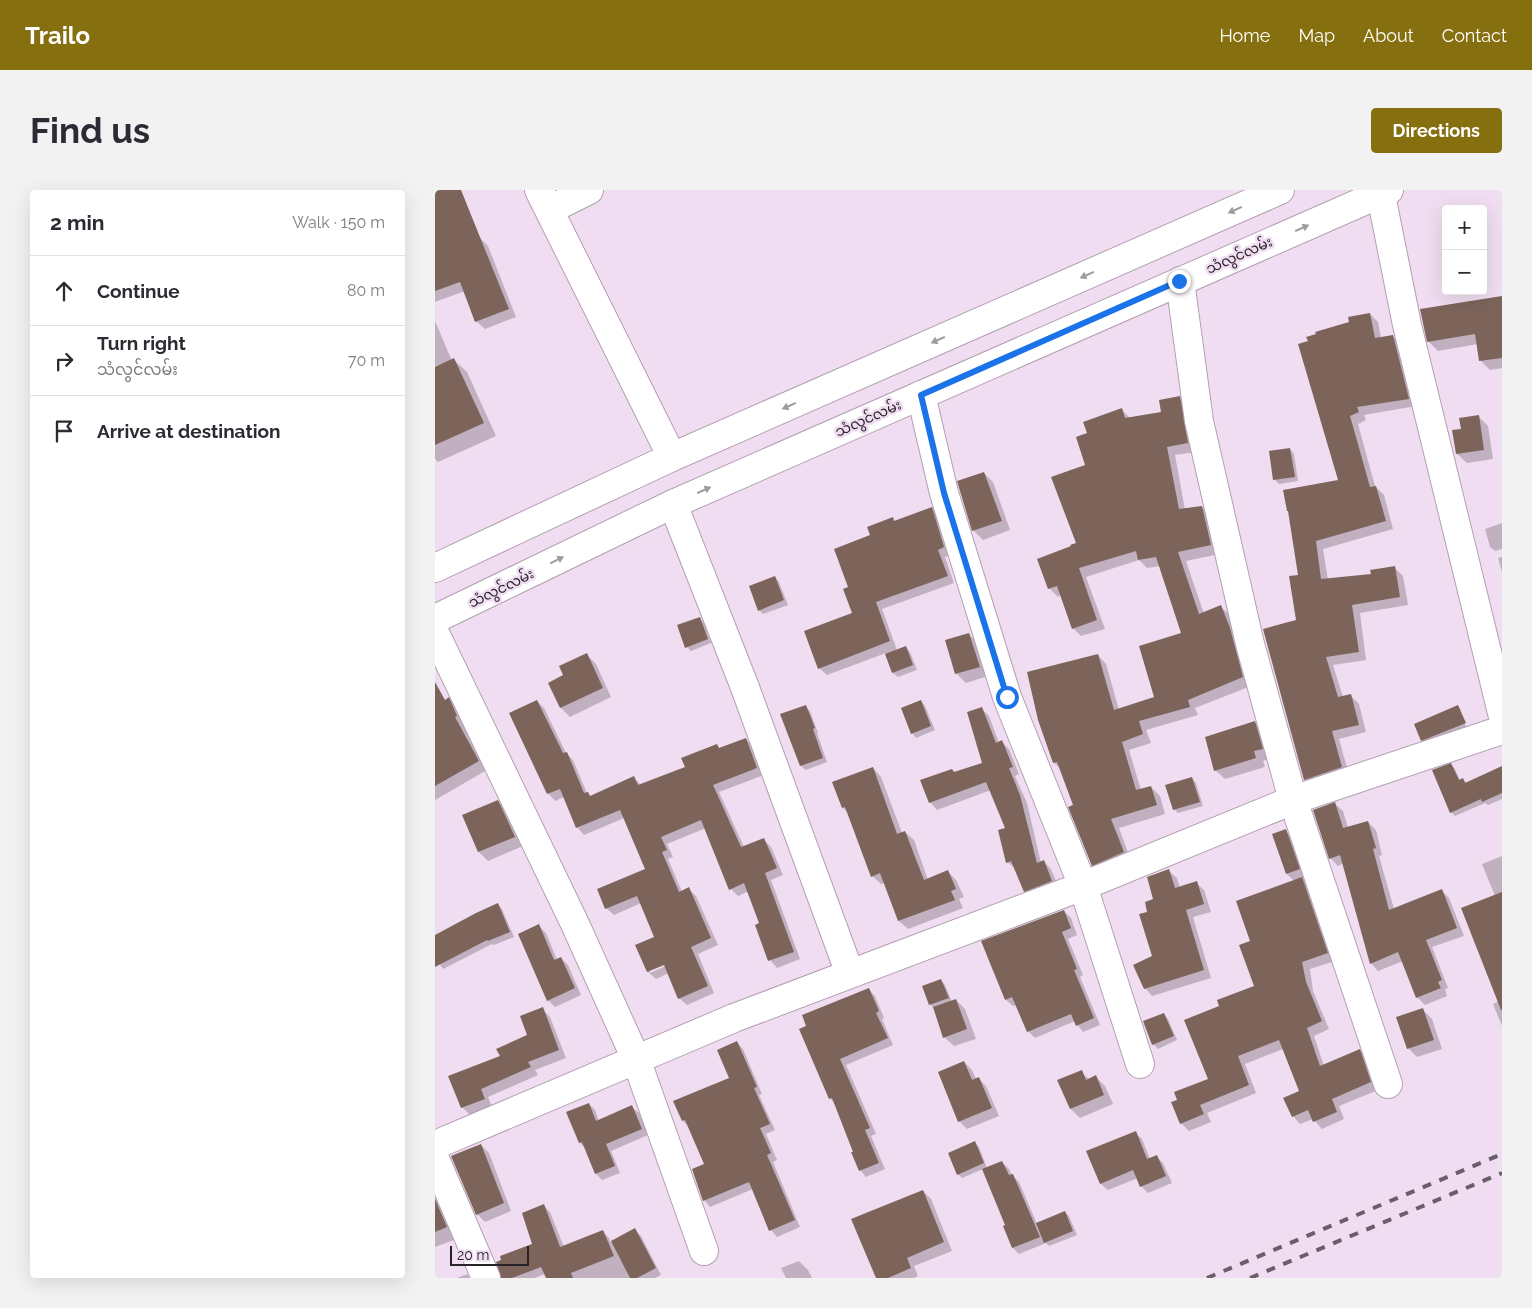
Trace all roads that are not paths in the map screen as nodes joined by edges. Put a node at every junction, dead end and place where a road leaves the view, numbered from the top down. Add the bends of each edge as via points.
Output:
1 (589, 190) edge
2 (1280, 190) edge
3 (1383, 191) edge
4 (544, 200) edge
5 (1179, 281) junction
6 (921, 395) junction
7 (672, 457) junction
8 (673, 504) junction
9 (435, 568) edge
10 (435, 620) edge
11 (435, 633) edge
12 (1502, 713) edge
13 (1502, 730) edge
14 (1293, 800) junction
15 (1083, 886) junction
16 (850, 974) junction
17 (636, 1059) junction
18 (1140, 1064) dead end
19 (1388, 1084) dead end
20 (435, 1145) edge
21 (435, 1159) edge
22 (704, 1251) dead end
23 (486, 1278) edge

1 - 4 street
2 -> 7 street
5 -> 3 street, သံလွင်လမ်း
3 - 12 street via 1407,325
4 - 7 street
5 - 6 street, သံလွင်လမ်း
5 - 14 street via 1199,421 1250,644
8 -> 6 street, သံလွင်လမ်း
6 - 15 street via 944,493 1007,697
7 - 9 street
10 -> 8 street, သံလွင်လမ်း
8 - 16 street via 744,685
11 - 17 street
13 - 14 street
14 - 15 street
14 - 19 street
15 - 16 street
15 - 18 street
16 - 17 street
17 - 20 street
17 - 22 street
21 - 23 street

